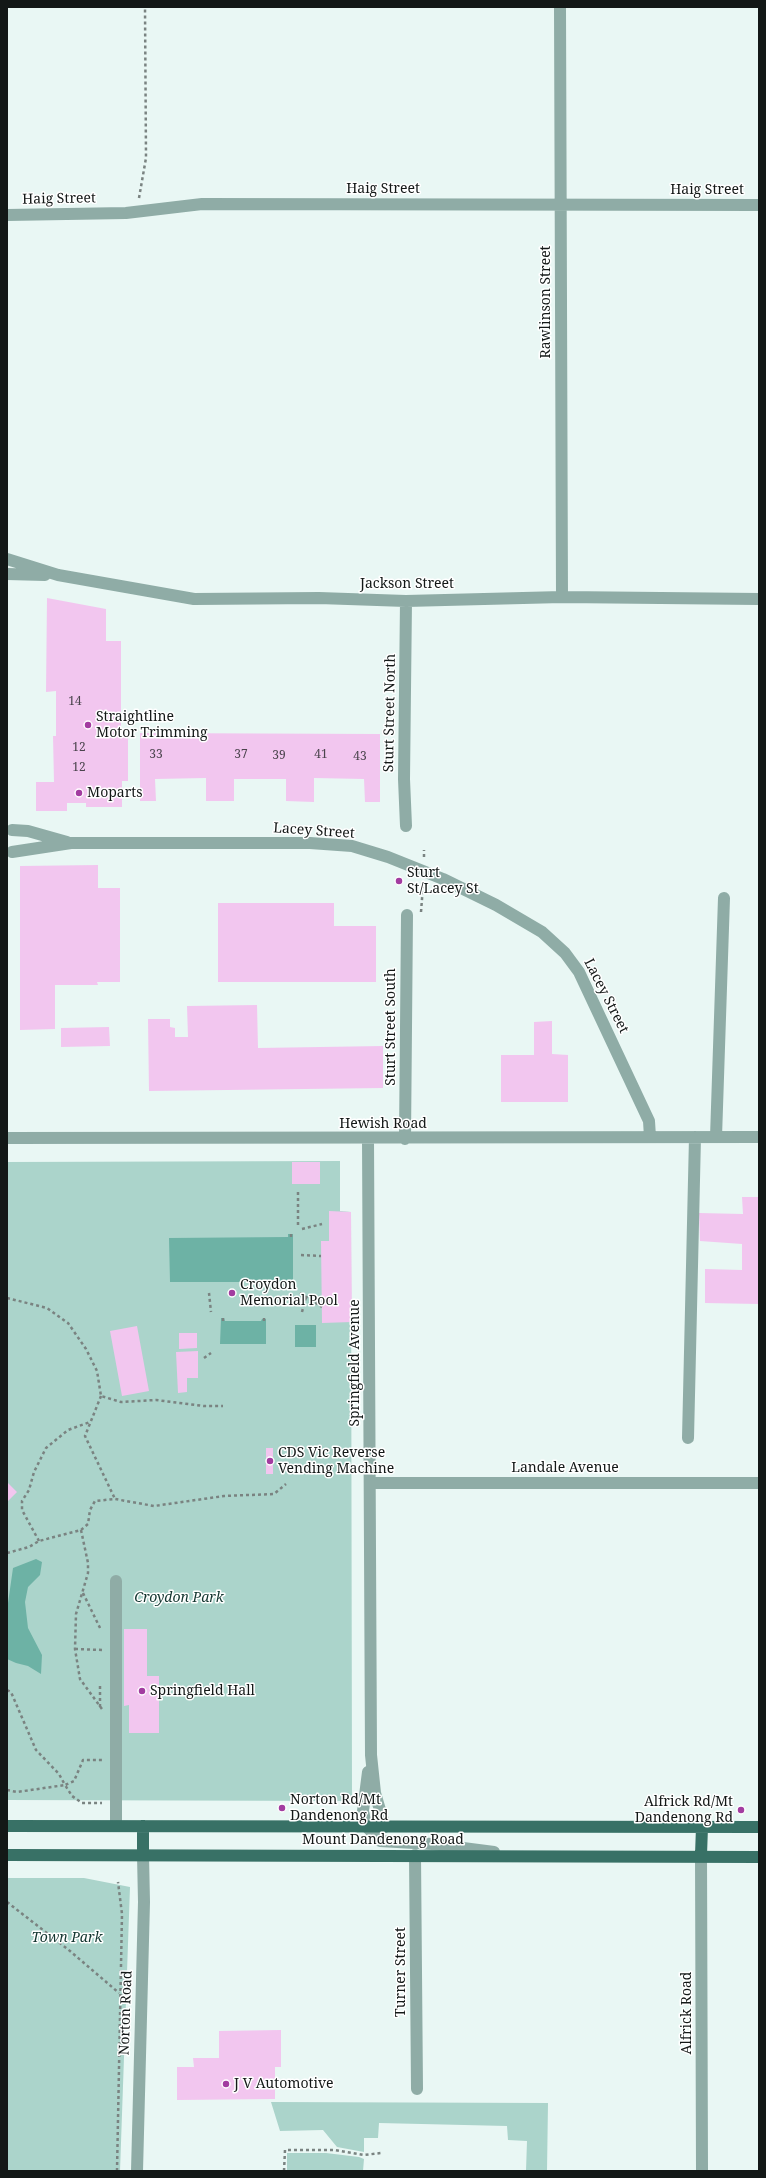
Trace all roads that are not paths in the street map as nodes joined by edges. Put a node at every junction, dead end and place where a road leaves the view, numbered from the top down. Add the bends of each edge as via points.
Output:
1 (560, 7) edge
2 (560, 205) junction
3 (759, 205) edge
4 (7, 215) edge
5 (7, 559) edge
6 (7, 574) edge
7 (58, 575) junction
8 (562, 597) junction
9 (759, 599) edge
10 (406, 601) junction
11 (406, 826) dead end
12 (9, 827) edge
13 (70, 843) junction
14 (9, 855) edge
15 (724, 898) dead end
16 (406, 915) road end
17 (650, 1137) junction
18 (695, 1137) junction
19 (716, 1137) junction
20 (759, 1137) edge
21 (7, 1138) edge
22 (368, 1139) junction
23 (405, 1139) junction
24 (688, 1438) dead end
25 (371, 1483) junction
26 (759, 1483) edge
27 (116, 1580) dead end
28 (371, 1755) junction
29 (7, 1826) edge
30 (116, 1826) junction
31 (143, 1826) junction
32 (366, 1826) junction
33 (385, 1827) junction
34 (702, 1827) junction
35 (759, 1827) edge
36 (7, 1855) edge
37 (143, 1855) junction
38 (415, 1855) junction
39 (514, 1855) junction
40 (701, 1855) junction
41 (759, 1857) edge
42 (417, 2089) dead end
43 (137, 2171) edge
44 (702, 2171) edge

1 - 2 street, Rawlinson Street
2 - 3 street, Haig Street
2 - 4 street, Haig Street via 202,204 136,212
2 - 8 street, Rawlinson Street
5 - 7 street
6 - 7 street
7 - 10 street, Jackson Street via 194,599 319,598
8 - 9 street, Jackson Street
8 - 10 street, Jackson Street
10 - 11 street, Sturt Street North
12 - 13 street, Lacey Street
12 - 14 street via 14,837
13 - 14 street, Lacey Street
13 - 17 street, Lacey Street via 310,843 352,846 423,871 519,918 542,932 565,953 579,972 649,1121
15 - 19 street
16 - 23 street, Sturt Street South
17 - 18 street, Hewish Road
17 - 23 street, Hewish Road
18 - 19 street, Hewish Road
18 - 24 street
19 - 20 street, Hewish Road
21 - 22 street, Hewish Road
22 - 23 street, Hewish Road
22 - 25 street, Springfield Avenue
25 - 26 street, Landale Avenue
25 - 28 street, Springfield Avenue
27 - 30 street
28 - 32 street, Springfield Avenue via 363,1811
28 - 33 street, Springfield Avenue via 375,1793
29 - 30 main road, Mount Dandenong Road
30 - 31 main road, Mount Dandenong Road
31 - 32 main road, Mount Dandenong Road
31 - 37 main road
32 - 33 main road, Mount Dandenong Road
32 - 39 street via 380,1841 432,1844
33 - 34 main road, Mount Dandenong Road
34 - 35 main road, Mount Dandenong Road
34 - 40 main road
36 - 37 main road, Mount Dandenong Road
37 - 38 main road, Mount Dandenong Road
37 - 43 street, Norton Road
38 - 39 main road, Mount Dandenong Road
38 - 42 street, Turner Street
39 - 40 main road, Mount Dandenong Road
40 - 41 main road, Mount Dandenong Road
40 - 44 street, Alfrick Road

